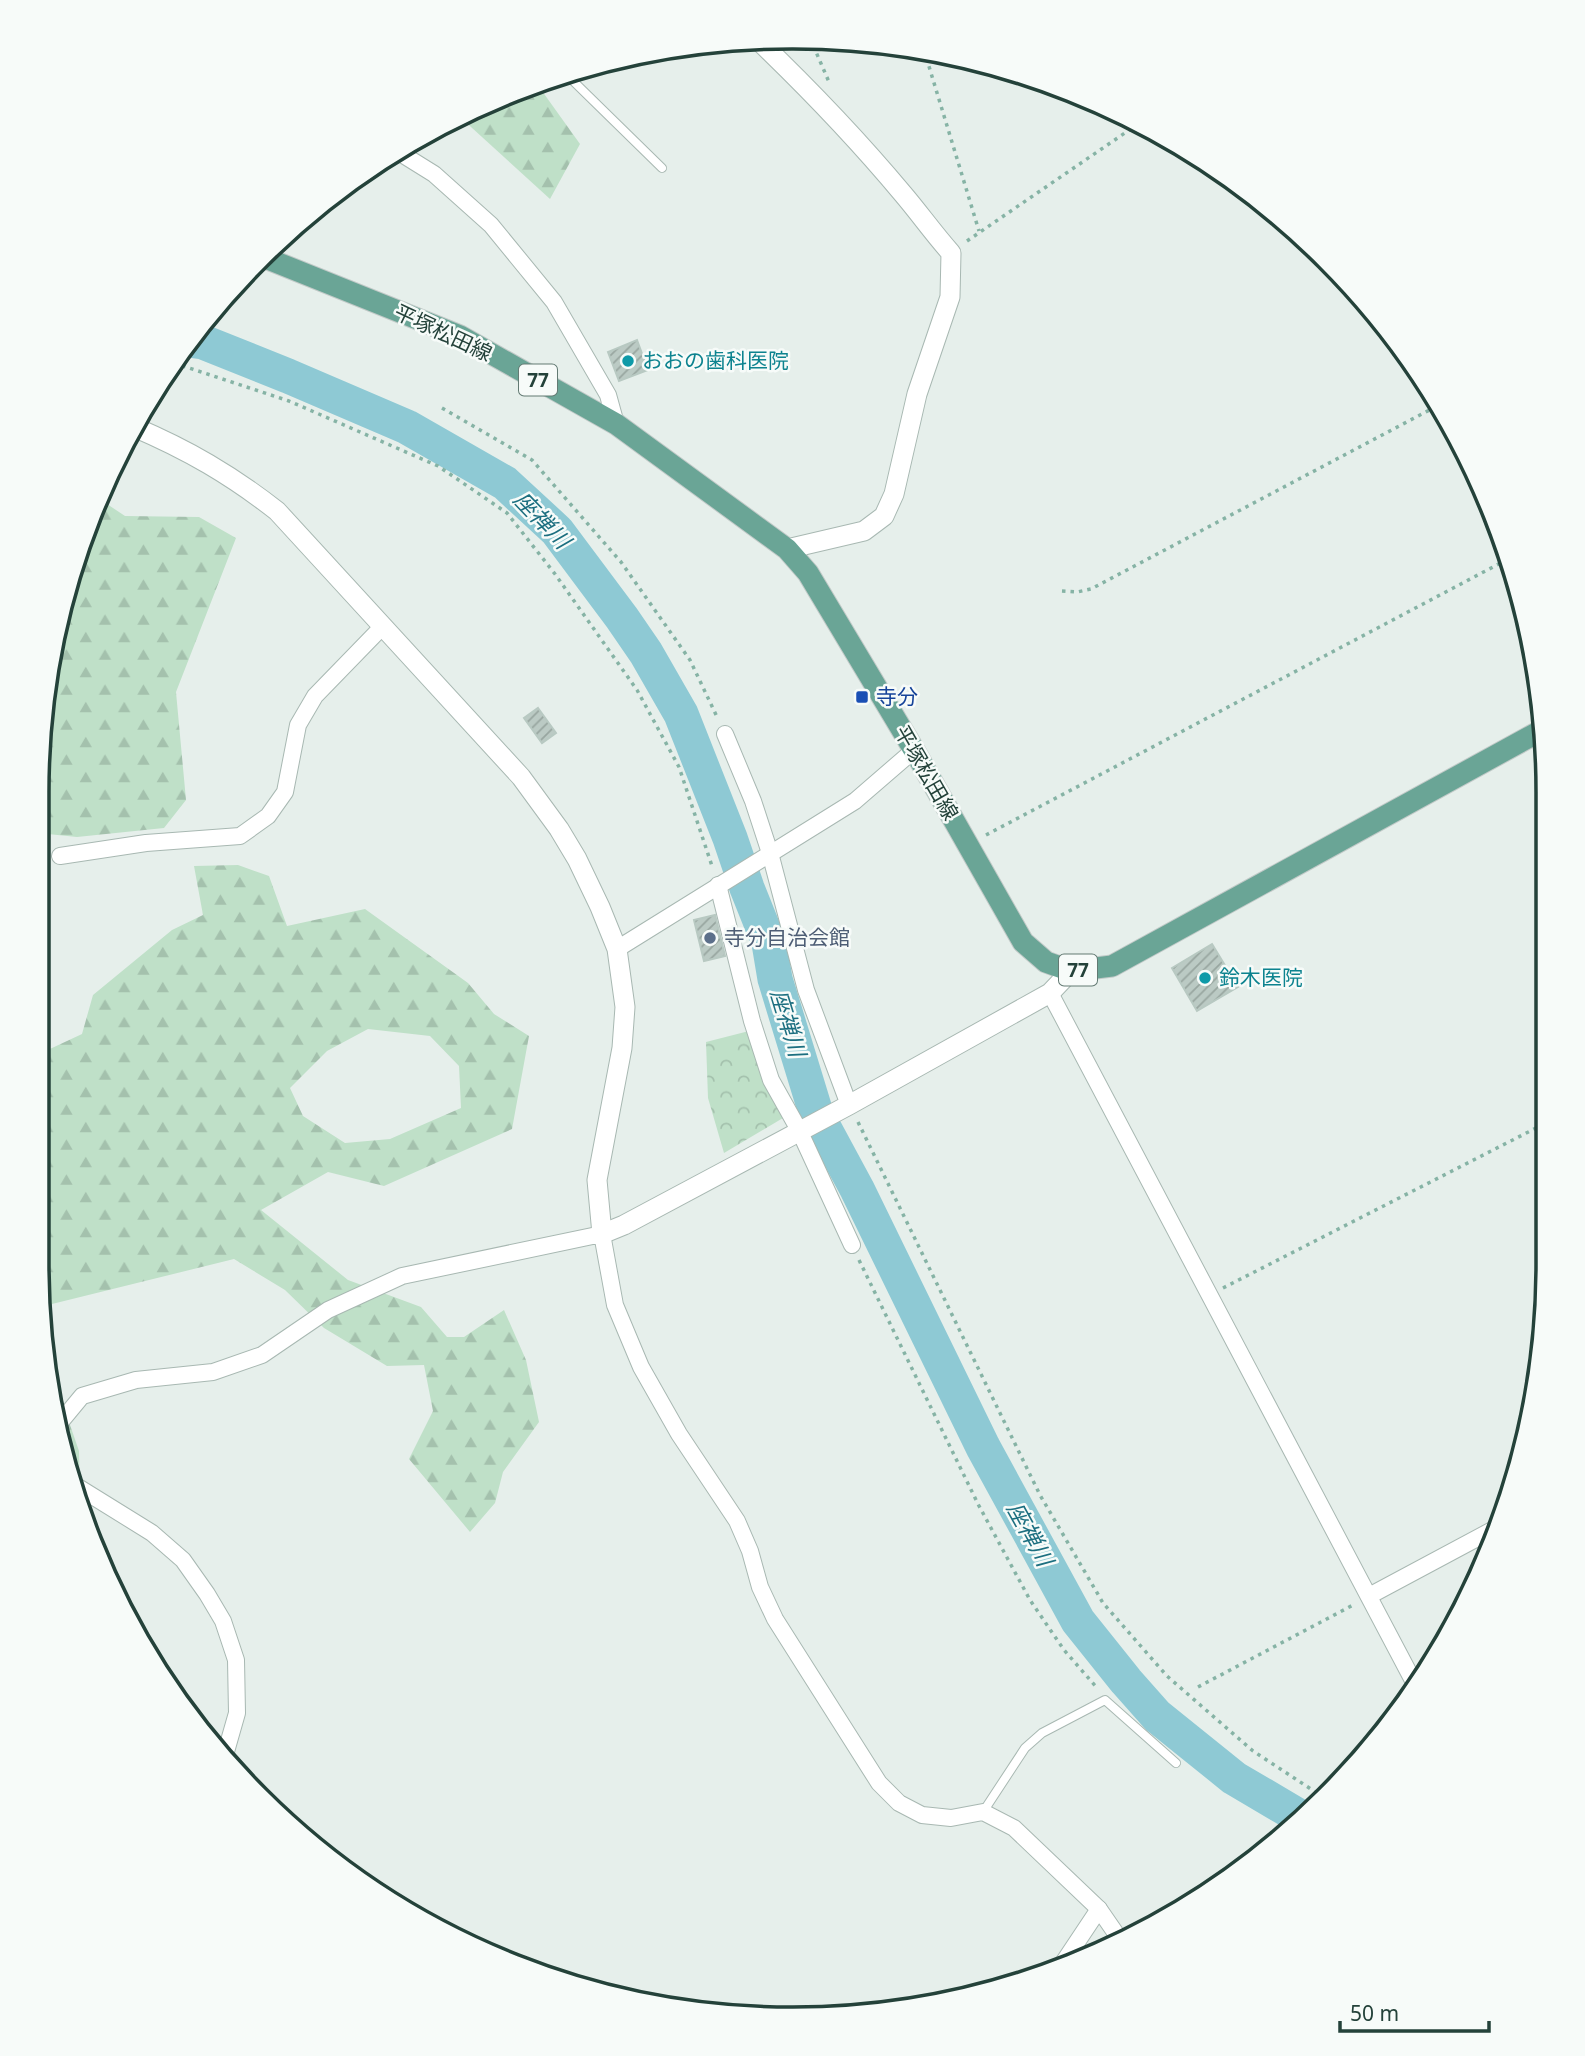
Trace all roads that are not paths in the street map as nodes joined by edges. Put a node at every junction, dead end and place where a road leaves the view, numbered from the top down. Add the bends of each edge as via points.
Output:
1 (768, 50) edge
2 (574, 82) edge
3 (407, 157) edge
4 (662, 168) dead end
5 (273, 261) edge
6 (616, 424) junction
7 (143, 431) edge
8 (787, 549) junction
9 (383, 626) junction
10 (725, 734) road end
11 (1533, 735) edge
12 (914, 750) junction
13 (768, 855) junction
14 (60, 856) dead end
15 (718, 885) junction
16 (617, 949) junction
17 (1070, 971) junction
18 (1050, 993) junction
19 (849, 1105) junction
20 (799, 1130) junction
21 (602, 1234) junction
22 (852, 1245) road end
23 (65, 1417) edge
24 (85, 1491) edge
25 (1484, 1534) edge
26 (1369, 1596) junction
27 (1411, 1677) edge
28 (228, 1746) edge
29 (1176, 1763) dead end
30 (982, 1812) junction
31 (1100, 1909) junction
32 (1115, 1933) edge
33 (1071, 1952) edge

1 - 8 street via 818,98 951,253 950,297 884,516 864,531
2 - 4 lane
3 - 6 street via 491,225 554,302 608,395
5 - 6 main road, 平塚松田線 / 77 via 460,336
6 - 8 main road, 平塚松田線 / 77
7 - 9 street via 208,462 277,511
8 - 12 main road, 平塚松田線 / 77 via 808,573
9 - 14 street via 315,696 298,725 285,792 268,816 240,836
9 - 16 street via 521,777 559,829
10 - 13 street via 753,801
11 - 17 main road, 77 via 1112,966
12 - 13 street via 855,802
12 - 17 main road, 平塚松田線 / 77 via 1023,942 1046,962
13 - 15 street
13 - 19 street via 806,990
15 - 16 street
15 - 20 street via 771,1080
16 - 21 street via 625,1007 622,1048 597,1180
17 - 18 street
18 - 19 street
18 - 26 street
19 - 20 street
20 - 21 street
20 - 22 street
21 - 23 street via 401,1276 328,1310 262,1355 213,1372 136,1380 82,1396
21 - 30 street via 615,1305 641,1367 737,1521 775,1619 878,1783 899,1803 922,1815 951,1818
24 - 28 street via 152,1533 183,1560 223,1621 236,1660 237,1713
25 - 26 street
26 - 27 street
29 - 30 lane via 1105,1700 1042,1733 1025,1748
30 - 31 street via 1014,1828
31 - 32 street
31 - 33 street

